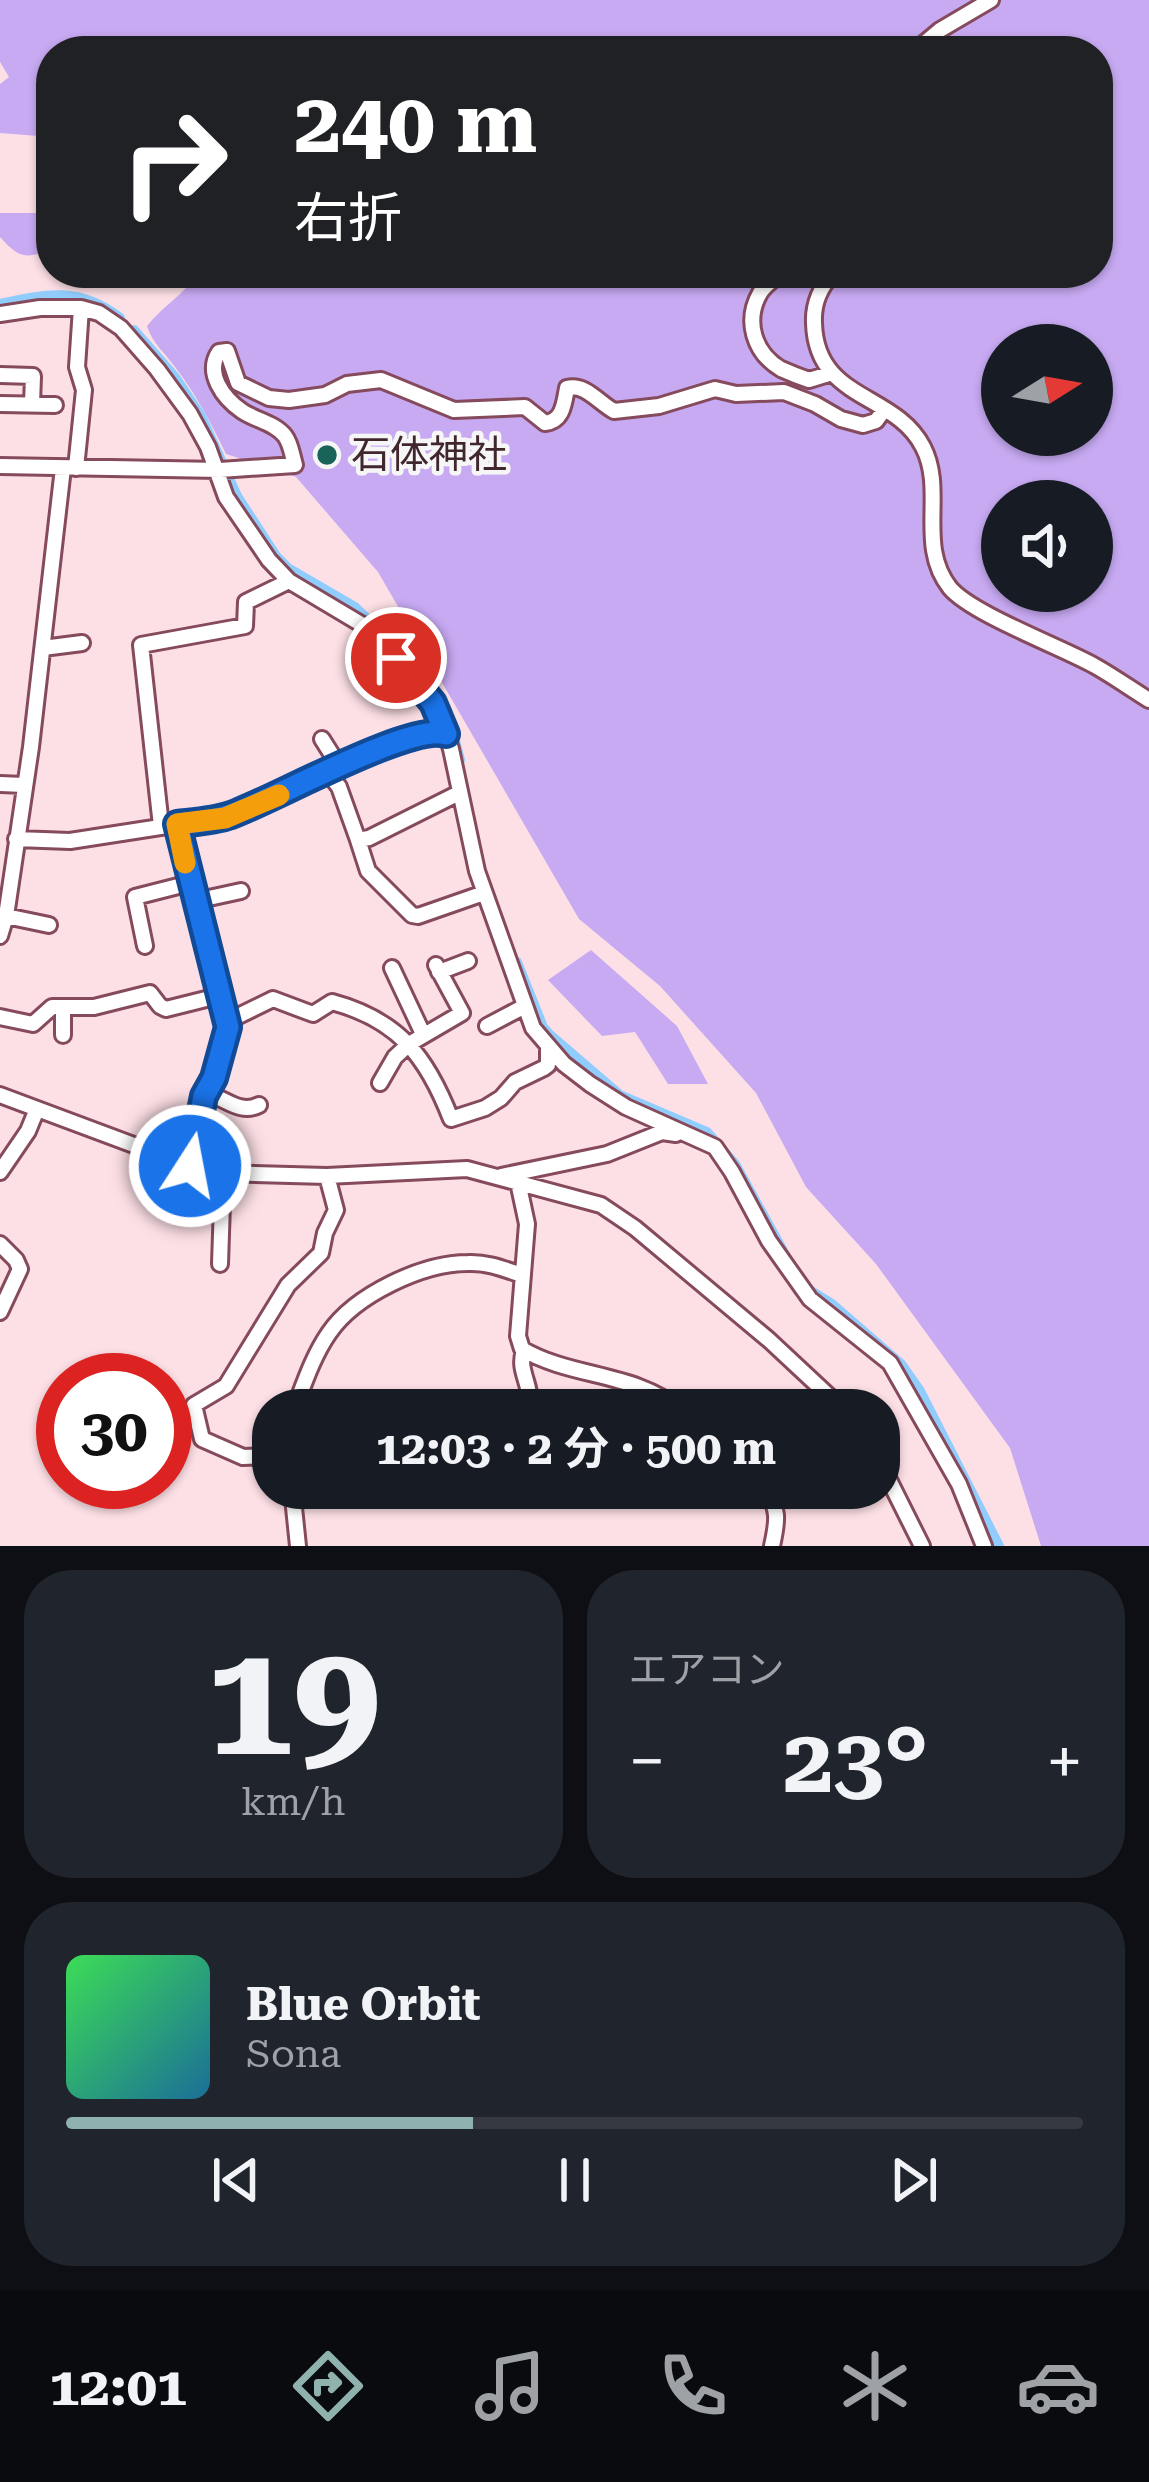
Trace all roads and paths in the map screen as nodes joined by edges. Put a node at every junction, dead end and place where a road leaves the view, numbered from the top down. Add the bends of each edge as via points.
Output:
1 (991, 0) edge
2 (933, 36) edge
3 (763, 288) edge
4 (823, 288) edge
5 (81, 308) junction
6 (0, 314) edge
7 (832, 373) junction
8 (0, 375) edge
9 (0, 404) edge
10 (32, 404) junction
11 (56, 405) dead end
12 (884, 410) junction
13 (0, 466) edge
14 (69, 468) junction
15 (217, 470) junction
16 (289, 581) junction
17 (82, 643) dead end
18 (43, 648) junction
19 (1149, 700) edge
20 (446, 734) junction
21 (322, 739) dead end
22 (333, 769) junction
23 (0, 784) edge
24 (24, 785) junction
25 (459, 793) junction
26 (169, 825) junction
27 (358, 840) junction
28 (10, 851) edge
29 (190, 883) junction
30 (241, 891) dead end
31 (484, 893) junction
32 (195, 901) junction
33 (6, 916) junction
34 (49, 925) dead end
35 (0, 936) edge
36 (145, 946) dead end
37 (469, 961) dead end
38 (392, 968) dead end
39 (222, 994) junction
40 (525, 1006) junction
41 (63, 1007) junction
42 (0, 1017) edge
43 (228, 1021) junction
44 (487, 1026) dead end
45 (424, 1034) junction
46 (63, 1035) dead end
47 (409, 1044) junction
48 (548, 1048) junction
49 (380, 1083) dead end
50 (205, 1093) junction
51 (0, 1096) edge
52 (259, 1105) dead end
53 (37, 1109) junction
54 (693, 1137) junction
55 (190, 1166) junction
56 (0, 1172) edge
57 (223, 1173) junction
58 (327, 1176) junction
59 (500, 1177) junction
60 (518, 1182) junction
61 (0, 1244) edge
62 (220, 1264) dead end
63 (522, 1275) junction
64 (0, 1312) edge
65 (524, 1351) junction
66 (302, 1389) edge
67 (528, 1389) edge
68 (650, 1389) edge
69 (822, 1389) edge
70 (252, 1456) edge
71 (900, 1502) edge
72 (294, 1509) edge
73 (775, 1509) edge
74 (298, 1546) edge
75 (772, 1546) edge
76 (922, 1546) edge
77 (984, 1546) edge

1 - 2 street
3 - 7 street via 752,333 762,352 808,380
4 - 7 street via 815,346
5 - 6 street
5 - 14 street via 77,367 92,390
5 - 15 street via 115,323 157,369
7 - 12 street
8 - 10 street via 34,376
9 - 10 street
10 - 11 street
12 - 15 street via 863,425 784,392 715,388 614,411 574,386 559,418 545,423 525,407 454,410 381,380 308,399 269,398 238,383 227,351 213,368 225,396 282,432 295,465
12 - 19 street via 909,427 930,464 931,540 952,591
13 - 14 street
14 - 15 street
14 - 18 street
15 - 16 street via 226,497
16 - 20 street via 370,632 424,690
16 - 26 street via 246,602 245,626 140,645
17 - 18 street
18 - 24 street
20 - 22 street via 423,733
20 - 25 street
21 - 22 street
22 - 26 street via 225,818
22 - 27 street
23 - 24 street
24 - 28 street
25 - 27 street
25 - 31 street
26 - 28 street
26 - 29 street
27 - 31 street via 368,871 412,915
28 - 33 street
29 - 32 street
29 - 36 street via 135,897
30 - 32 street
31 - 40 street
32 - 39 street
33 - 34 street
33 - 35 street
37 - 45 street via 438,969 462,1013
38 - 45 street
39 - 41 street via 170,1009 150,993
39 - 43 street
40 - 44 street
40 - 48 street
41 - 42 street via 45,1010 32,1024
41 - 46 street
43 - 47 street via 269,1000 313,1014 334,1001
43 - 50 street
45 - 47 street
47 - 48 street via 435,1078 451,1119 485,1108 544,1068
47 - 49 street
48 - 54 street via 626,1107
50 - 52 street via 240,1109
50 - 55 street
51 - 53 street
53 - 55 street
53 - 56 street
54 - 59 street via 662,1132 607,1154
54 - 77 street via 724,1159 810,1299 890,1363 959,1484
55 - 57 street
57 - 58 street
57 - 62 street
58 - 59 street via 454,1168
58 - 70 street via 336,1210 322,1253 289,1285 226,1386 194,1405 202,1438
59 - 60 street
60 - 63 street via 527,1224
60 - 69 street via 617,1214
61 - 64 street via 20,1269
63 - 65 street
63 - 66 street via 463,1263 373,1293 328,1334
65 - 67 street
65 - 68 street
71 - 76 street
72 - 74 street
73 - 75 street

